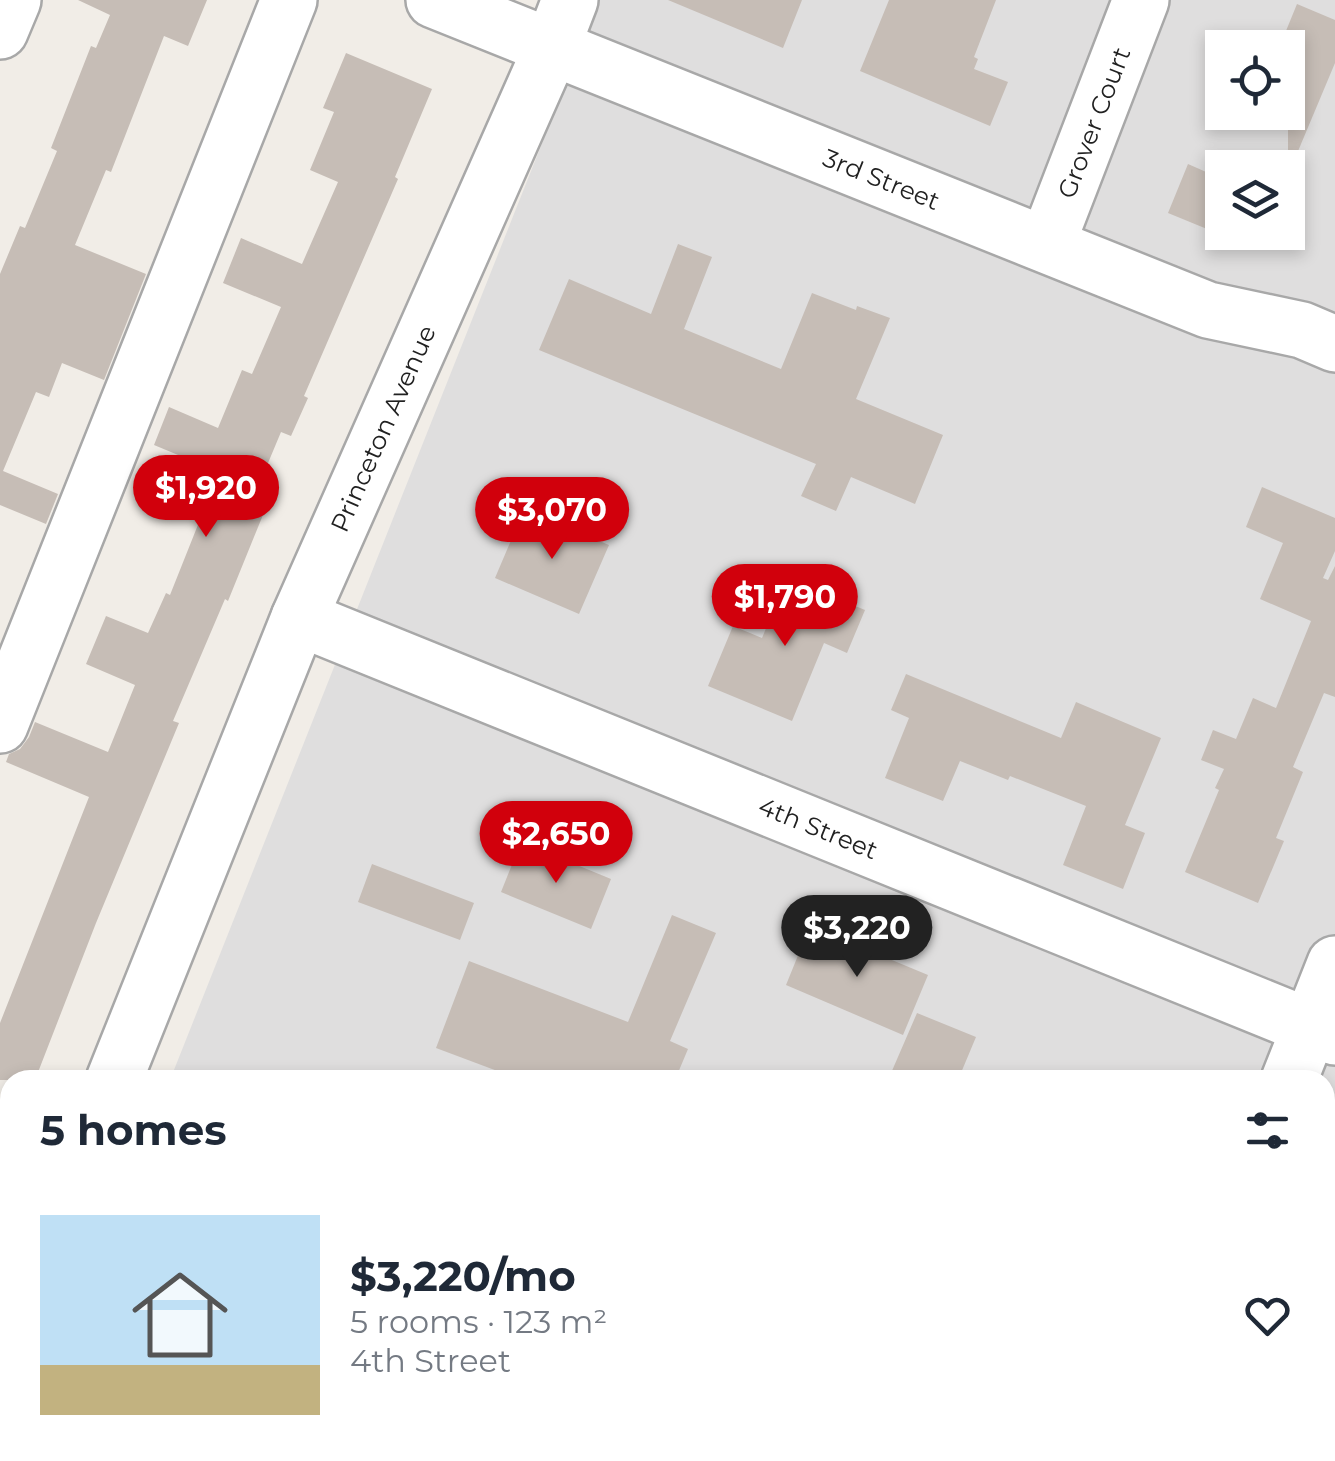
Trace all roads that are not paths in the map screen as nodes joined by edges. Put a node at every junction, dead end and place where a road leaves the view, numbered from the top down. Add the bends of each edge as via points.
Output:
1 (13, 0) edge
2 (289, 0) edge
3 (434, 0) edge
4 (1142, 0) edge
5 (561, 23) edge
6 (0, 32) edge
7 (1047, 244) junction
8 (1335, 344) edge
9 (299, 618) junction
10 (0, 725) edge
11 (1335, 964) edge
12 (1322, 1032) edge
13 (118, 1070) edge
14 (1295, 1070) edge

1 - 6 street
2 - 10 street
3 - 5 street, 3rd Street
4 - 7 street, Grover Court
5 - 7 street, 3rd Street
5 - 9 street, Princeton Avenue
7 - 8 street, 3rd Street via 1208,310
9 - 12 street, 4th Street
9 - 13 street, Princeton Avenue
11 - 12 street
12 - 14 street

